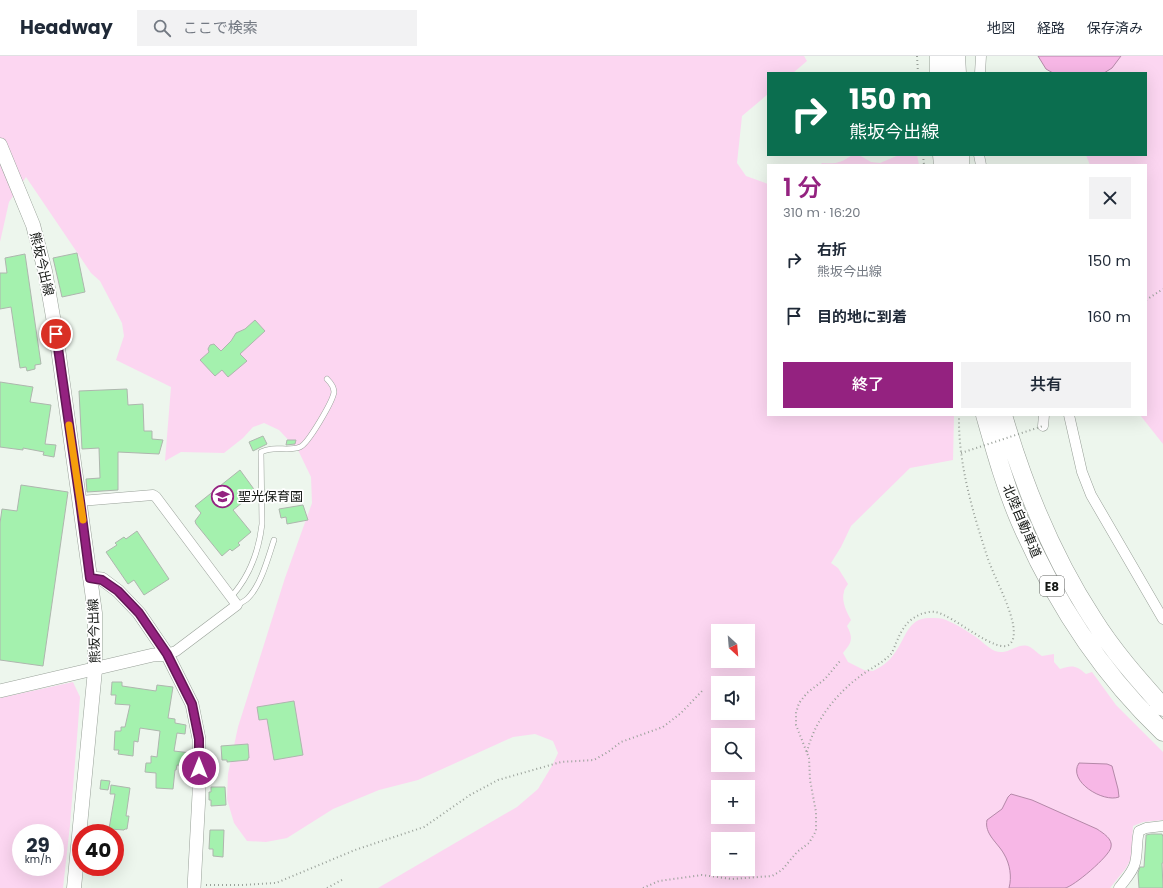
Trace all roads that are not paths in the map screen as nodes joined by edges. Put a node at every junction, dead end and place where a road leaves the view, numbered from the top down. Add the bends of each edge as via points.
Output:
1 (939, 56) edge
2 (956, 56) edge
3 (981, 56) edge
4 (939, 72) edge
5 (956, 72) edge
6 (980, 72) edge
7 (0, 145) edge
8 (326, 379) dead end
9 (985, 416) edge
10 (1003, 416) edge
11 (1044, 416) edge
12 (1069, 416) edge
13 (1043, 426) road end
14 (80, 501) junction
15 (274, 540) dead end
16 (90, 578) junction
17 (231, 597) junction
18 (237, 606) junction
19 (1163, 619) edge
20 (167, 654) junction
21 (95, 670) junction
22 (0, 691) edge
23 (1163, 707) edge
24 (1163, 732) edge
25 (1163, 826) edge
26 (194, 886) edge
27 (74, 888) edge
28 (1119, 888) edge

1 - 4 highway
2 - 5 highway
3 - 6 street
7 - 14 main road, 熊坂今出線 via 33,225 45,271
8 - 17 lane via 332,384 334,392 307,442 299,448 268,448 261,452 261,535 245,578
9 - 24 highway, 北陸自動車道 / E8 via 1019,518 1058,596 1101,662 1124,691
10 - 23 highway, 北陸自動車道 / E8 via 1036,510 1052,548 1072,585 1117,653
11 - 13 street
12 - 19 street via 1082,472 1091,495
14 - 16 main road, 熊坂今出線
14 - 17 street via 153,495
15 - 18 lane via 257,585 248,598
16 - 20 street via 102,580 118,591 139,613
16 - 21 main road, 熊坂今出線 via 95,613
17 - 18 street
18 - 20 street via 176,651
20 - 21 street
20 - 26 street via 192,704 199,739
21 - 22 street
21 - 27 main road, 熊坂今出線
25 - 28 street via 1140,831 1136,841 1135,865

